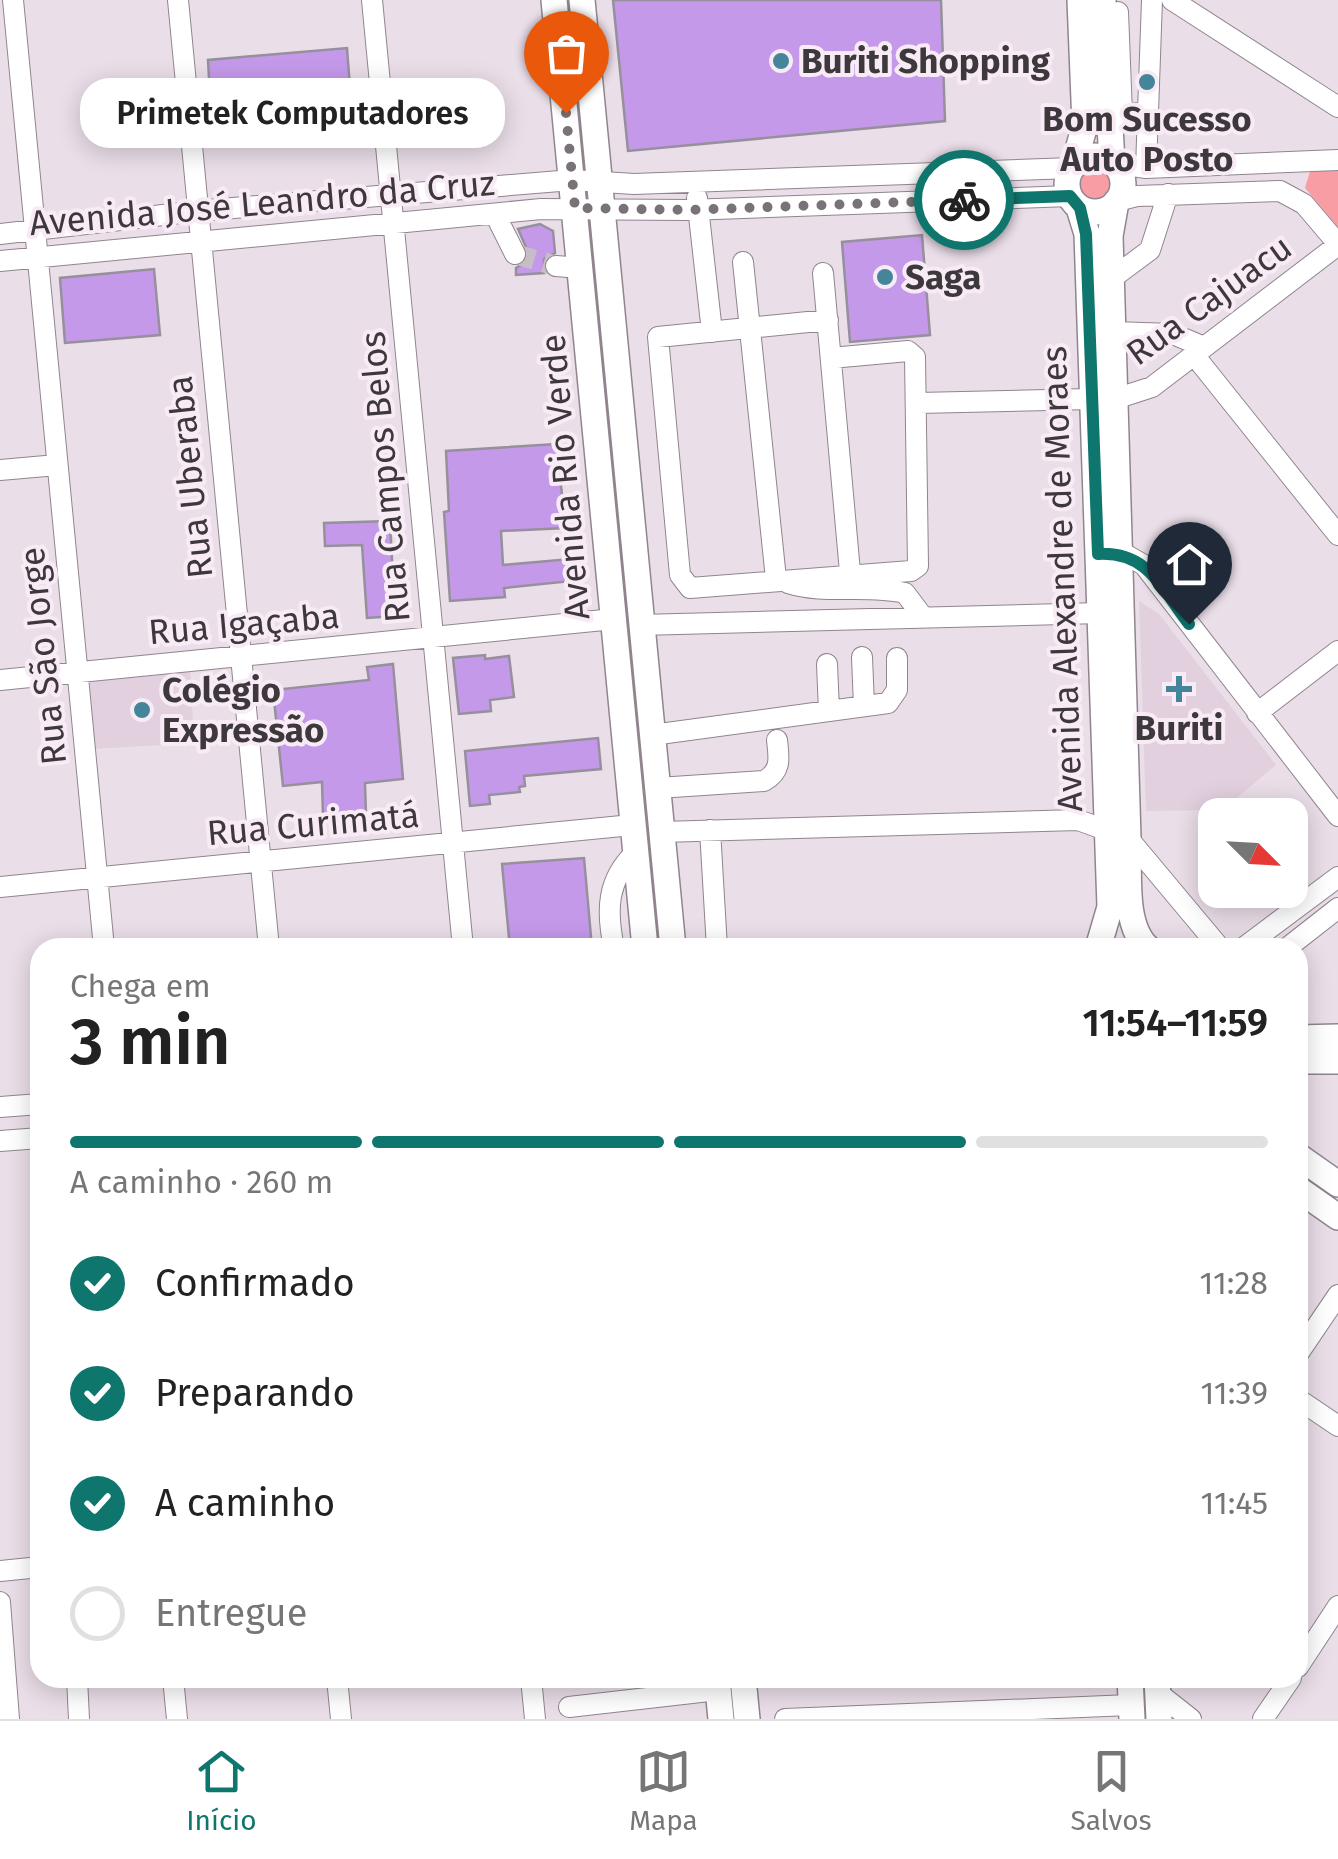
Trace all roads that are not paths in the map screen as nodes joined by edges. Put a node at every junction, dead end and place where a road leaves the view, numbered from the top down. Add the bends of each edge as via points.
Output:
1 (13, 0) edge
2 (178, 0) edge
3 (372, 0) edge
4 (554, 0) edge
5 (582, 0) edge
6 (1080, 0) edge
7 (1183, 3) edge
8 (1152, 5) edge
9 (1108, 8) edge
10 (1336, 101) edge
11 (1148, 112) junction
12 (1115, 114) junction
13 (1338, 160) edge
14 (1113, 163) junction
15 (1303, 164) junction
16 (1072, 168) junction
17 (1146, 168) junction
18 (572, 180) junction
19 (744, 180) junction
20 (600, 184) junction
21 (392, 194) junction
22 (1168, 194) junction
23 (1291, 194) junction
24 (1075, 202) junction
25 (1117, 202) junction
26 (575, 208) junction
27 (698, 210) junction
28 (197, 212) junction
29 (603, 212) junction
30 (495, 214) junction
31 (394, 224) junction
32 (34, 230) junction
33 (0, 234) edge
34 (200, 242) junction
35 (1338, 245) edge
36 (514, 254) dead end
37 (37, 257) junction
38 (0, 261) edge
39 (743, 262) dead end
40 (823, 274) dead end
41 (1111, 279) junction
42 (828, 320) junction
43 (752, 328) junction
44 (712, 332) junction
45 (1113, 332) junction
46 (1199, 351) junction
47 (831, 358) junction
48 (1103, 399) junction
49 (918, 403) junction
50 (57, 464) junction
51 (0, 470) edge
52 (1338, 535) edge
53 (1109, 553) junction
54 (850, 572) junction
55 (776, 579) junction
56 (1100, 612) junction
57 (923, 617) junction
58 (614, 618) junction
59 (640, 625) junction
60 (432, 639) junction
61 (1338, 651) edge
62 (862, 656) dead end
63 (240, 658) junction
64 (897, 658) dead end
65 (828, 664) dead end
66 (77, 672) junction
67 (0, 680) edge
68 (864, 706) junction
69 (830, 710) junction
70 (1258, 712) junction
71 (652, 735) junction
72 (777, 740) dead end
73 (658, 788) junction
74 (1338, 816) edge
75 (632, 824) junction
76 (710, 830) junction
77 (662, 832) junction
78 (1117, 832) junction
79 (454, 844) junction
80 (635, 854) junction
81 (260, 862) junction
82 (1338, 877) edge
83 (97, 878) junction
84 (0, 887) edge
85 (1338, 908) edge
86 (103, 938) edge
87 (268, 938) edge
88 (463, 938) edge
89 (614, 938) edge
90 (644, 938) edge
91 (672, 938) edge
92 (715, 938) edge
93 (1101, 938) edge
94 (1138, 938) edge
95 (1211, 938) edge
96 (1256, 938) edge
97 (1300, 938) edge
98 (1338, 1037) edge
99 (1308, 1038) edge
100 (1308, 1061) edge
101 (1338, 1061) edge
102 (30, 1105) edge
103 (0, 1107) edge
104 (30, 1139) edge
105 (0, 1142) edge
106 (1308, 1163) edge
107 (1338, 1184) edge
108 (1308, 1196) edge
109 (1338, 1218) edge
110 (1338, 1295) edge
111 (1308, 1339) edge
112 (1308, 1406) edge
113 (1338, 1426) edge
114 (30, 1568) edge
115 (0, 1571) edge
116 (0, 1602) edge
117 (1338, 1606) edge
118 (1308, 1652) edge
119 (77, 1688) edge
120 (174, 1688) edge
121 (338, 1688) edge
122 (532, 1688) edge
123 (692, 1688) edge
124 (718, 1688) edge
125 (744, 1688) edge
126 (1284, 1688) edge
127 (1158, 1697) edge
128 (569, 1707) dead end
129 (1132, 1712) edge
130 (9, 1719) edge
131 (78, 1719) edge
132 (177, 1719) edge
133 (341, 1719) edge
134 (535, 1719) edge
135 (721, 1719) edge
136 (748, 1719) edge
137 (785, 1719) edge
138 (1192, 1719) edge
139 (1263, 1719) edge

1 - 32 street, Rua São Jorge
2 - 28 street, Rua Uberaba
3 - 21 street, Rua Campos Belos
4 - 18 main road, Avenida Rio Verde
5 - 20 main road, Avenida Rio Verde
6 - 16 main road via 1085,125
7 - 10 street
8 - 9 street
8 - 11 street
9 - 12 main road
11 - 12 street
11 - 17 street
12 - 14 main road
13 - 15 street
14 - 16 main road via 1087,157
14 - 17 street
14 - 25 main road via 1122,177
15 - 17 street
15 - 23 street
16 - 19 street, Avenida José Leandro da Cruz
16 - 24 main road via 1067,182
18 - 20 street, Avenida José Leandro da Cruz
18 - 21 street, Avenida José Leandro da Cruz
18 - 26 main road, Avenida Rio Verde
19 - 20 street, Avenida José Leandro da Cruz
19 - 27 street via 737,193 700,195
20 - 29 main road, Avenida Rio Verde
21 - 28 street, Avenida José Leandro da Cruz
21 - 31 street, Rua Campos Belos
22 - 23 street via 1264,188
22 - 25 street
22 - 41 street via 1150,250
23 - 35 street
24 - 25 main road via 1103,211
24 - 27 street, Avenida José Leandro da Cruz
24 - 48 main road, Avenida Alexandre de Moraes via 1086,234
25 - 41 main road, Avenida Alexandre de Moraes
26 - 29 street, Avenida José Leandro da Cruz
26 - 30 street, Avenida José Leandro da Cruz
26 - 58 main road, Avenida Rio Verde via 568,267
27 - 29 street, Avenida José Leandro da Cruz
27 - 44 street
28 - 32 street, Avenida José Leandro da Cruz
28 - 34 street, Rua Uberaba
29 - 59 main road, Avenida Rio Verde
30 - 31 street, Avenida José Leandro da Cruz
30 - 36 street
31 - 34 street, Avenida José Leandro da Cruz
31 - 60 street, Rua Campos Belos
32 - 33 street, Avenida José Leandro da Cruz
32 - 37 street, Rua São Jorge
34 - 37 street, Avenida José Leandro da Cruz
34 - 63 street, Rua Uberaba
35 - 46 street, Rua Cajuacu
37 - 38 street, Avenida José Leandro da Cruz
37 - 50 street, Rua São Jorge
39 - 43 street
40 - 42 street
41 - 45 main road, Avenida Alexandre de Moraes
42 - 43 street
42 - 47 street
43 - 44 street
43 - 55 street
44 - 55 street via 658,337 680,575 696,590
45 - 46 street via 1173,334
45 - 48 main road, Avenida Alexandre de Moraes
46 - 48 street, Rua Cajuacu via 1152,388
46 - 52 street
47 - 49 street via 912,352
47 - 54 street
48 - 49 street, Rua Cajuacu
48 - 53 main road, Avenida Alexandre de Moraes
49 - 54 street via 918,566
50 - 51 street
50 - 66 street, Rua São Jorge
53 - 56 main road, Avenida Alexandre de Moraes
53 - 70 street via 1144,565
53 - 78 main road, Avenida Alexandre de Moraes
54 - 55 street
55 - 57 street via 807,589 905,593
56 - 57 street
56 - 78 main road, Avenida Alexandre de Moraes
57 - 59 street
58 - 60 street, Rua Igaçaba
58 - 75 main road, Avenida Rio Verde
59 - 71 main road, Avenida Rio Verde
60 - 63 street, Rua Igaçaba
60 - 79 street, Rua Campos Belos
61 - 70 street
62 - 68 street
63 - 66 street, Rua Igaçaba
63 - 81 street, Rua Uberaba
64 - 68 street via 894,698
65 - 69 street
66 - 67 street, Rua Igaçaba
66 - 83 street, Rua São Jorge
68 - 69 street
69 - 71 street
70 - 74 street
71 - 73 main road, Avenida Rio Verde
72 - 73 street via 780,763 764,781
73 - 77 main road, Avenida Rio Verde
75 - 79 street, Rua Curimatá
75 - 80 main road, Avenida Rio Verde
76 - 77 street
76 - 78 street via 1078,820
76 - 92 street
77 - 91 main road, Avenida Rio Verde
78 - 93 main road, Avenida Alexandre de Moraes
78 - 94 main road, Avenida Alexandre de Moraes
78 - 95 street
79 - 81 street, Rua Curimatá
79 - 88 street, Rua Campos Belos
80 - 89 street via 611,886
80 - 90 main road, Avenida Rio Verde
81 - 83 street, Rua Curimatá
81 - 87 street, Rua Uberaba
82 - 96 street
83 - 84 street, Rua Curimatá
83 - 86 street, Rua São Jorge
85 - 97 street
98 - 99 main road
100 - 101 main road
102 - 103 street
104 - 105 street
106 - 107 main road
108 - 109 main road
110 - 111 street
112 - 113 street
114 - 115 street
116 - 130 street
117 - 118 street
119 - 131 street
120 - 132 street
121 - 133 street
122 - 134 street
123 - 128 street
124 - 135 main road
125 - 136 main road
126 - 139 street
127 - 138 street
129 - 137 street

